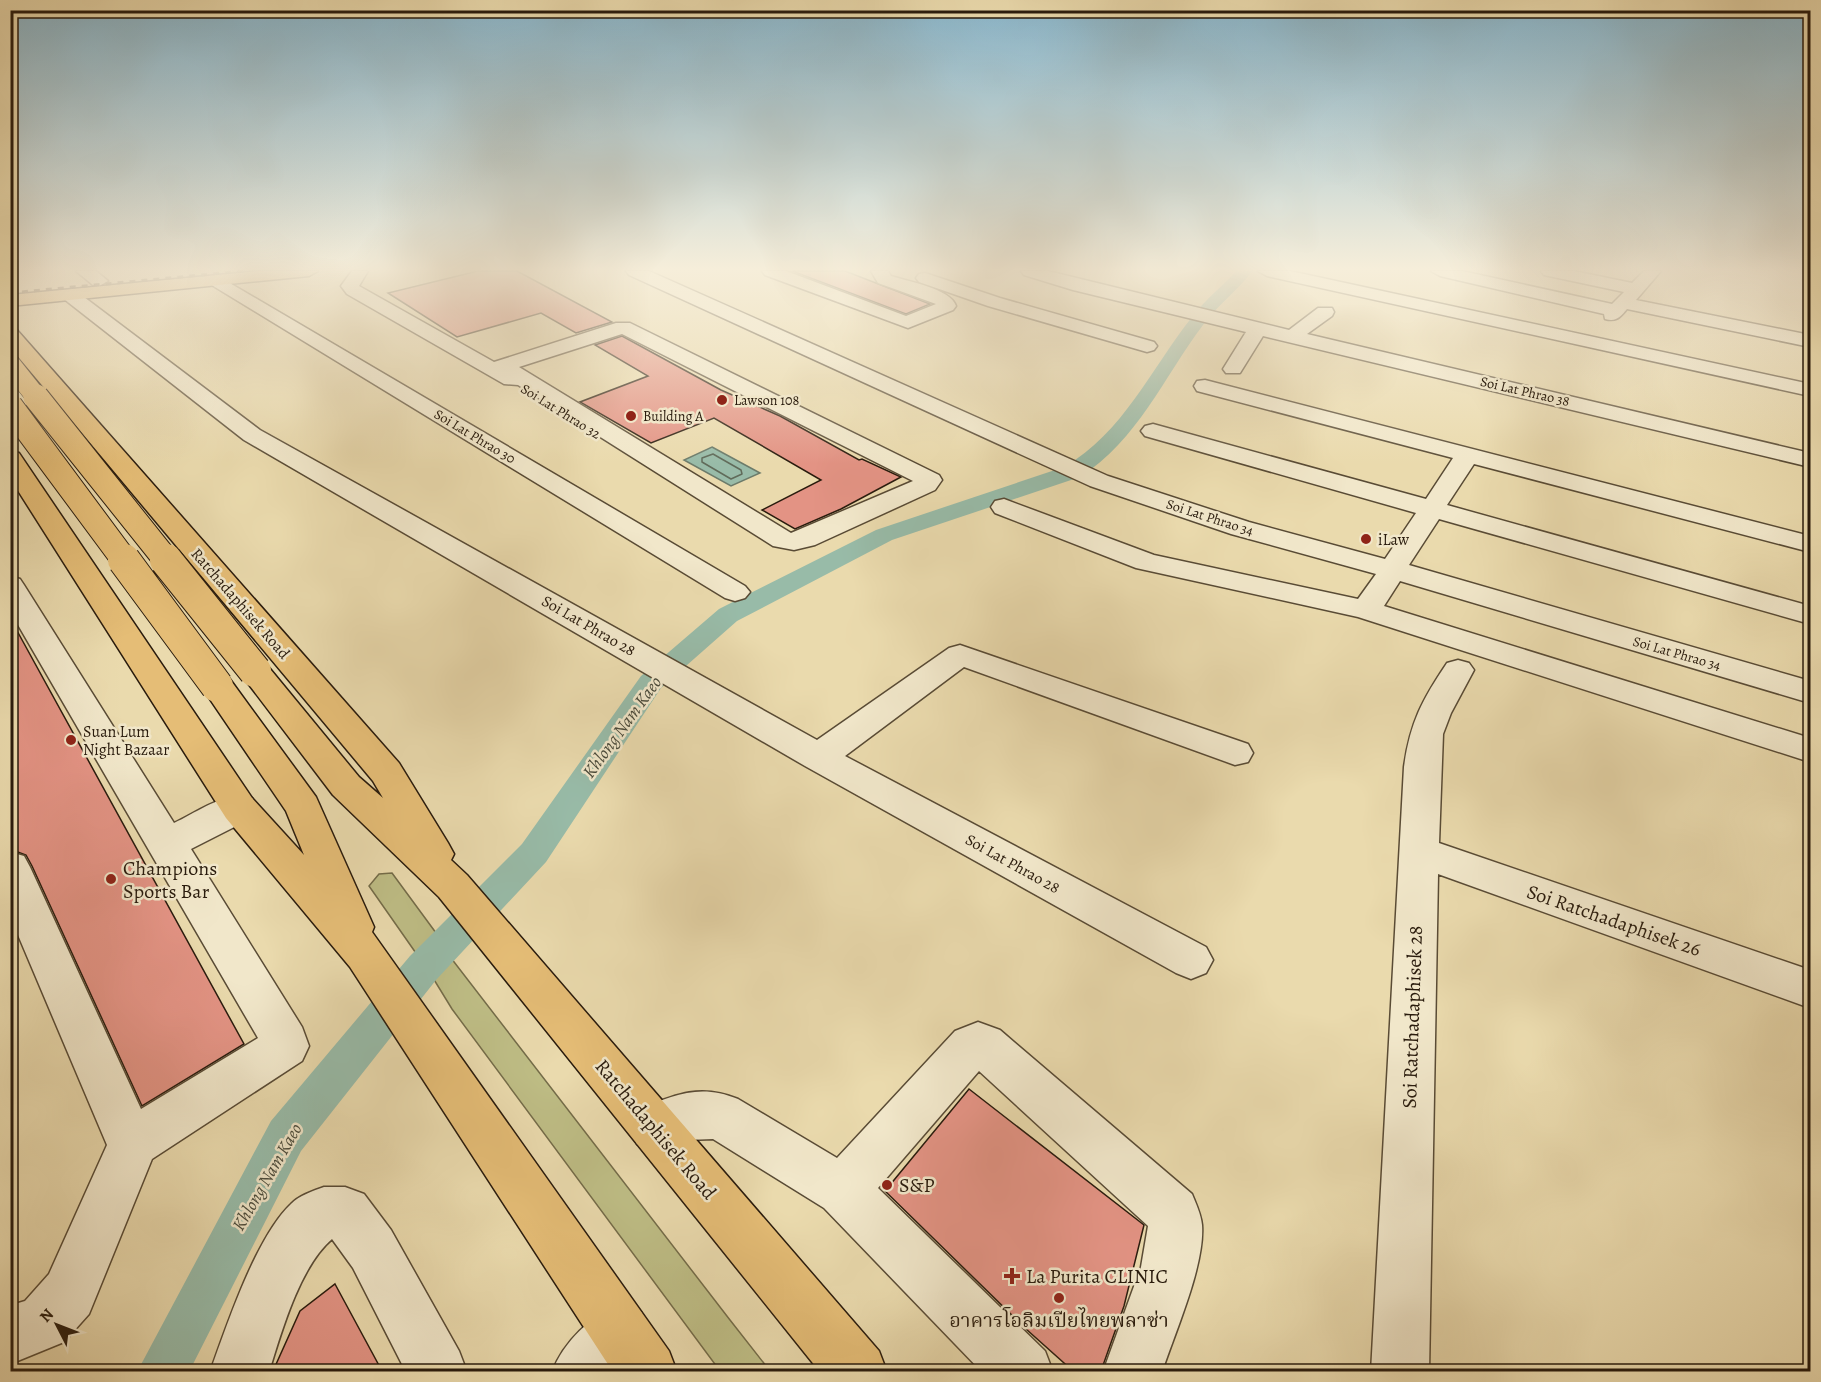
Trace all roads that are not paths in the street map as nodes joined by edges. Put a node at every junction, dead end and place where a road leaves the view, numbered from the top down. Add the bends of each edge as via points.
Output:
1 (11, 335) edge
2 (123, 335) edge
3 (309, 335) edge
4 (437, 335) edge
5 (597, 335) edge
6 (640, 335) edge
7 (777, 335) edge
8 (1110, 335) edge
9 (1253, 335) edge
10 (1567, 335) edge
11 (1592, 335) edge
12 (1785, 335) edge
13 (1293, 336) edge
14 (1588, 340) junction
15 (1810, 341) edge
16 (1147, 346) dead end
17 (10, 364) edge
18 (497, 368) junction
19 (1233, 369) dead end
20 (53, 385) junction
21 (1205, 386) dead end
22 (10, 388) edge
23 (1810, 390) edge
24 (10, 406) edge
25 (1153, 431) dead end
26 (105, 446) junction
27 (1468, 454) junction
28 (1810, 460) edge
29 (15, 465) edge
30 (1004, 507) dead end
31 (1430, 508) junction
32 (756, 531) dead end
33 (1810, 544) edge
34 (1391, 569) junction
35 (10, 585) edge
36 (735, 592) dead end
37 (1366, 610) junction
38 (1810, 615) edge
39 (1458, 670) dead end
40 (1810, 692) edge
41 (1810, 750) edge
42 (1234, 753) dead end
43 (818, 757) junction
44 (239, 808) junction
45 (167, 844) junction
46 (1418, 851) junction
47 (10, 867) edge
48 (472, 908) junction
49 (364, 954) junction
50 (1191, 960) dead end
51 (1810, 989) edge
52 (655, 1127) junction
53 (133, 1143) junction
54 (842, 1190) junction
55 (10, 1331) edge
56 (635, 1352) edge
57 (239, 1371) edge
58 (438, 1371) edge
59 (581, 1371) edge
60 (858, 1371) edge
61 (1024, 1371) edge
62 (1132, 1371) edge
63 (1400, 1371) edge

1 - 20 main road, Ratchadaphisek Road
2 - 43 street, Soi Lat Phrao 28 via 252,435
3 - 36 street, Soi Lat Phrao 30
4 - 18 street, Soi Lat Phrao 32
5 - 18 street
6 - 18 street via 930,480 805,539 783,540
7 - 34 street, Soi Lat Phrao 34 via 1099,480 1240,528
8 - 16 street
9 - 19 street
10 - 14 street
11 - 14 street
12 - 15 street
13 - 28 street, Soi Lat Phrao 38
14 - 23 street
17 - 48 main road, Ratchadaphisek Road, bridge via 346,786
18 - 32 street, Soi Lat Phrao 32
20 - 22 main road
20 - 26 main road, Ratchadaphisek Road
21 - 27 street
24 - 49 main road, bridge via 303,807
25 - 31 street
26 - 29 main road via 81,443
26 - 48 main road, Ratchadaphisek Road via 386,772
27 - 31 street
27 - 33 street
29 - 44 main road
30 - 37 street via 1146,562
31 - 34 street
31 - 38 street
34 - 37 street
34 - 40 street, Soi Lat Phrao 34
35 - 45 street
37 - 41 street
39 - 46 street, Soi Ratchadaphisek 28 via 1426,734
42 - 43 street via 960,655
43 - 50 street, Soi Lat Phrao 28
44 - 45 street
44 - 49 main road
45 - 53 street via 286,1044
46 - 51 street, Soi Ratchadaphisek 26
46 - 63 street, Soi Ratchadaphisek 28
47 - 53 street
48 - 52 main road, Ratchadaphisek Road
49 - 56 main road
52 - 54 street via 690,1115 721,1116
52 - 60 main road, Ratchadaphisek Road
53 - 55 street via 69,1294 44,1322 15,1333
54 - 61 street
54 - 62 street via 971,1046 984,1045 1169,1208 1175,1218 1173,1252
56 - 59 street
57 - 58 street via 255,1325 299,1235 321,1214 345,1213 372,1249

